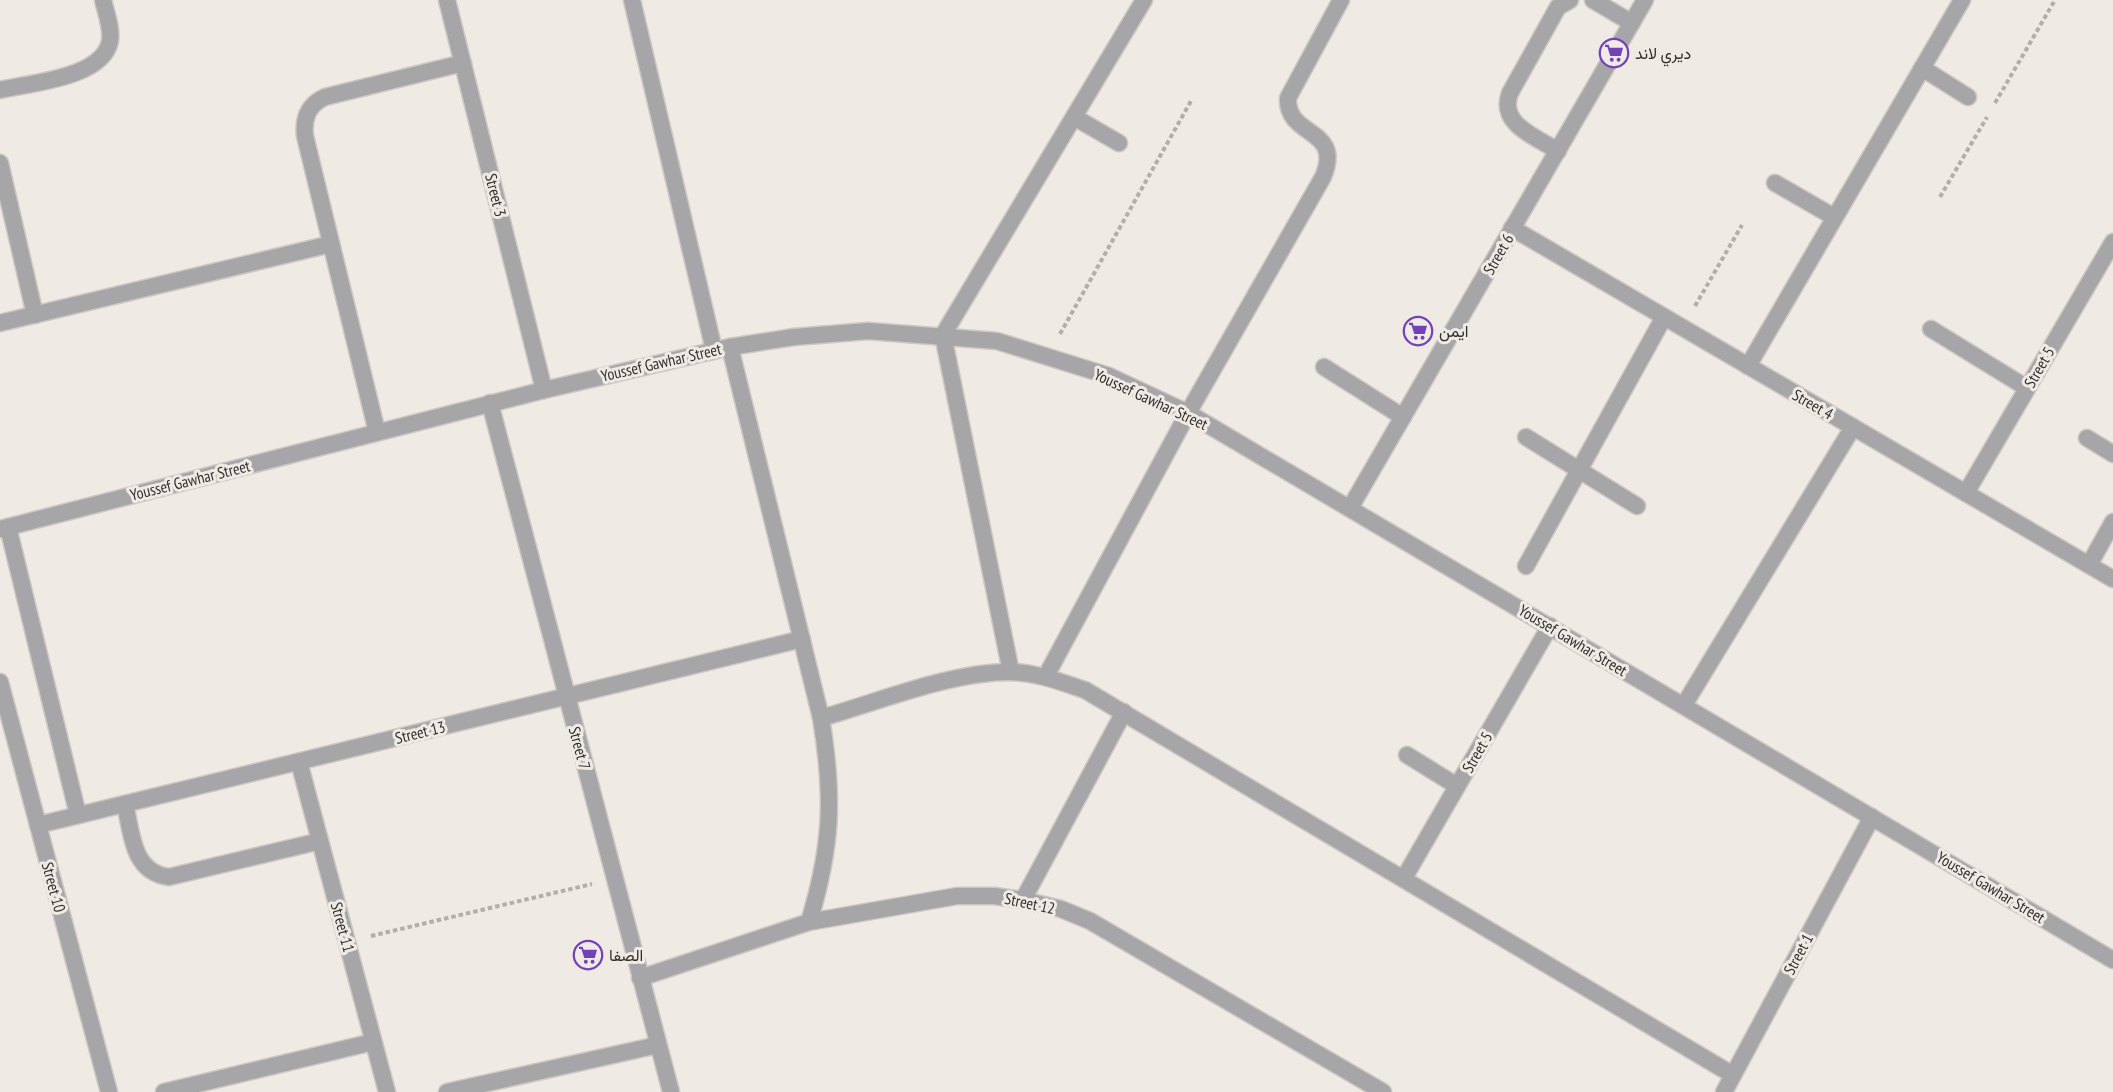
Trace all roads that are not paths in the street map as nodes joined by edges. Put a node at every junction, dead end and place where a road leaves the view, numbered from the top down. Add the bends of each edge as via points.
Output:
1 (103, 0) edge
2 (447, 0) edge
3 (632, 0) edge
4 (1144, 0) edge
5 (1341, 0) edge
6 (1569, 0) edge
7 (1593, 0) edge
8 (1645, 0) edge
9 (1962, 0) edge
10 (1632, 23) junction
11 (463, 63) junction
12 (1922, 68) junction
13 (0, 90) edge
14 (1968, 97) dead end
15 (1074, 117) junction
16 (1119, 143) dead end
17 (1558, 151) junction
18 (0, 163) edge
19 (1775, 183) dead end
20 (1834, 218) junction
21 (1512, 228) junction
22 (2113, 242) edge
23 (331, 244) junction
24 (35, 315) junction
25 (1664, 317) junction
26 (0, 323) edge
27 (1931, 329) dead end
28 (943, 335) junction
29 (722, 348) junction
30 (1748, 366) junction
31 (1324, 367) dead end
32 (2027, 388) junction
33 (544, 390) junction
34 (490, 404) junction
35 (1188, 413) junction
36 (1403, 417) junction
37 (1853, 427) junction
38 (377, 432) junction
39 (1526, 437) dead end
40 (2087, 438) dead end
41 (2113, 454) edge
42 (1580, 470) junction
43 (1966, 493) junction
44 (1637, 506) dead end
45 (1350, 508) junction
46 (2113, 522) edge
47 (4, 528) edge
48 (2089, 565) junction
49 (1526, 566) dead end
50 (2113, 579) edge
51 (1550, 626) junction
52 (802, 639) junction
53 (1011, 672) junction
54 (1046, 676) junction
55 (0, 682) edge
56 (567, 696) junction
57 (1684, 705) junction
58 (1124, 712) junction
59 (821, 718) junction
60 (1407, 754) dead end
61 (299, 762) junction
62 (1457, 786) junction
63 (125, 804) junction
64 (78, 815) junction
65 (1872, 817) junction
66 (38, 825) junction
67 (320, 841) junction
68 (1404, 878) junction
69 (1023, 900) junction
70 (809, 922) junction
71 (2113, 960) edge
72 (640, 978) junction
73 (374, 1042) junction
74 (658, 1045) junction
75 (1733, 1075) junction
76 (109, 1092) edge
77 (164, 1092) edge
78 (387, 1092) edge
79 (447, 1092) edge
80 (670, 1092) edge
81 (1383, 1092) edge
82 (1724, 1092) edge

1 - 13 street via 110,42 99,62 79,72
2 - 11 street, Street 3
3 - 29 street
4 - 15 street
5 - 35 street via 1288,99 1290,116 1319,136 1325,146 1327,167
6 - 17 street via 1558,7 1510,93 1506,108 1513,122
7 - 10 street
8 - 10 street, Street 6
9 - 12 street
10 - 17 street, Street 6
11 - 23 street via 325,97 310,108 305,117 305,136
11 - 33 street, Street 3
12 - 14 street
12 - 20 street
15 - 16 street
15 - 28 street
17 - 21 street, Street 6
18 - 24 street
19 - 20 street
20 - 30 street
21 - 25 street, Street 4
21 - 36 street, Street 6
22 - 32 street, Street 5
23 - 24 street
23 - 38 street
24 - 26 street
25 - 30 street, Street 4
25 - 42 street
27 - 32 street
28 - 29 street, Youssef Gawhar Street via 868,332 794,337
28 - 35 street, Youssef Gawhar Street via 997,340 1048,356 1109,376
28 - 53 street
29 - 33 street, Youssef Gawhar Street
29 - 52 street
30 - 37 street, Street 4
31 - 36 street
32 - 43 street, Street 5
33 - 34 street, Youssef Gawhar Street
34 - 38 street, Youssef Gawhar Street
34 - 56 street, Street 7
35 - 45 street, Youssef Gawhar Street
35 - 54 street
36 - 45 street, Street 6
37 - 43 street, Street 4
37 - 57 street
38 - 47 street, Youssef Gawhar Street
39 - 42 street
40 - 41 street
42 - 44 street
42 - 49 street
43 - 48 street, Street 4
45 - 51 street, Youssef Gawhar Street
46 - 48 street
47 - 64 street
48 - 50 street, Street 4
51 - 57 street, Youssef Gawhar Street
51 - 62 street, Street 5
52 - 56 street, Street 13
52 - 59 street
53 - 54 street
53 - 59 street via 977,674
54 - 58 street via 1085,690
55 - 66 street, Street 10
56 - 61 street, Street 13
56 - 72 street, Street 7
57 - 65 street, Youssef Gawhar Street
58 - 68 street
58 - 69 street
59 - 70 street via 830,770 831,821 824,873
60 - 62 street
61 - 63 street, Street 13
61 - 67 street, Street 11
62 - 68 street, Street 5
63 - 64 street, Street 13
63 - 67 street via 138,859 151,872 169,877
64 - 66 street, Street 13
65 - 71 street, Youssef Gawhar Street
65 - 75 street, Street 1
66 - 76 street, Street 10
67 - 73 street, Street 11
68 - 75 street
69 - 70 street, Street 12 via 957,896
69 - 81 street, Street 12 via 1090,921
70 - 72 street, Street 12
72 - 74 street, Street 7
73 - 77 street
73 - 78 street, Street 11
74 - 79 street
74 - 80 street, Street 7
75 - 82 street, Street 1

